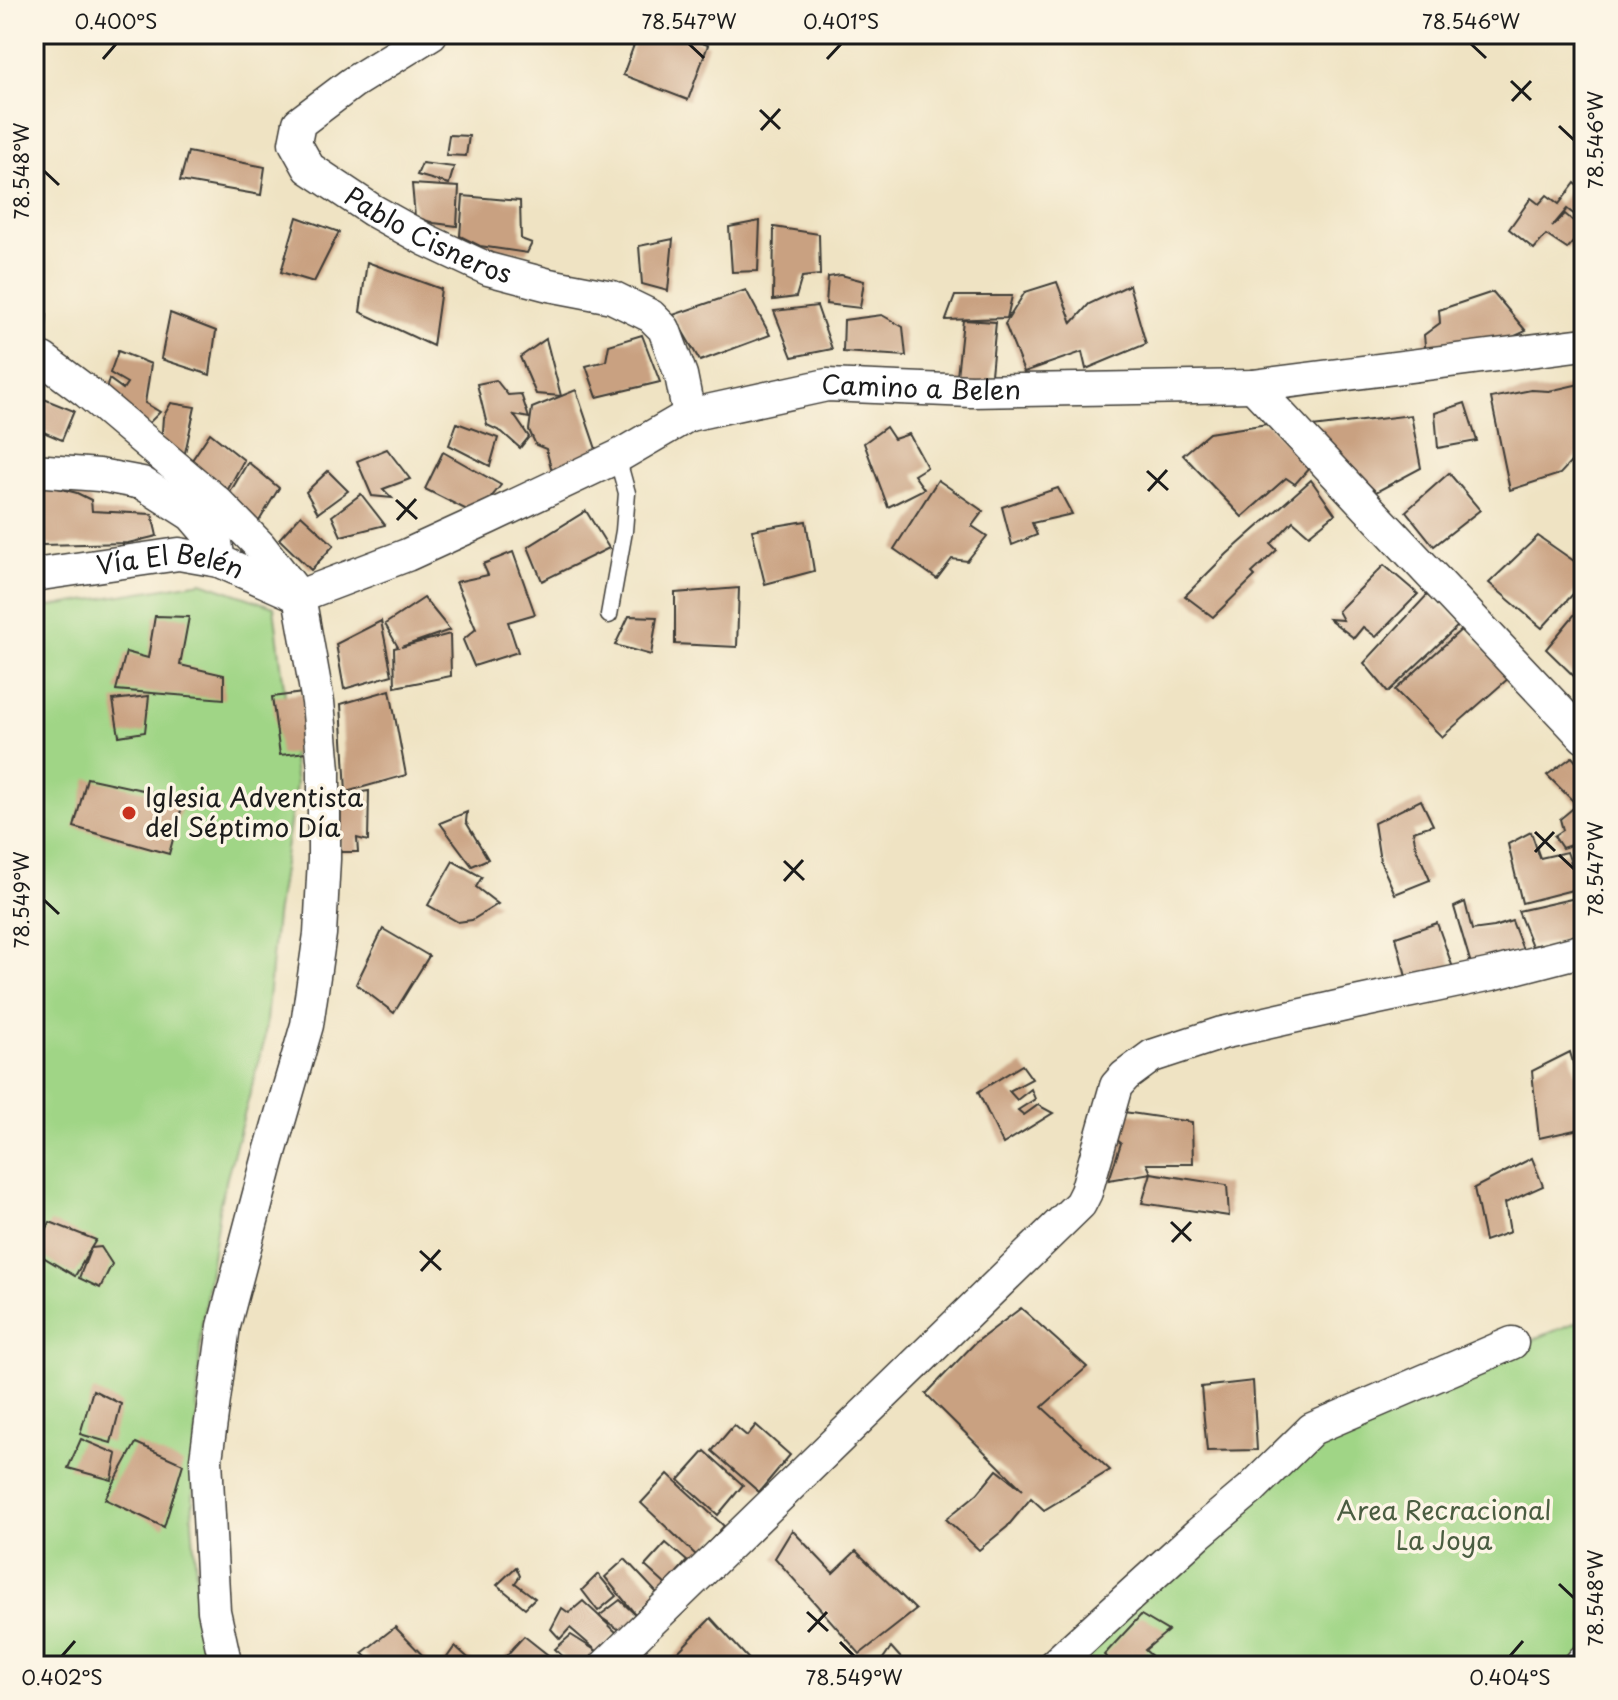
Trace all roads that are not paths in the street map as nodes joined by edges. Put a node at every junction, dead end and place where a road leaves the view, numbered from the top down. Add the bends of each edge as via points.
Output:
1 (431, 34) edge
2 (1584, 344) edge
3 (34, 357) edge
4 (1253, 386) junction
5 (689, 415) junction
6 (617, 457) junction
7 (34, 470) edge
8 (219, 561) junction
9 (34, 575) edge
10 (299, 596) junction
11 (609, 615) dead end
12 (1584, 737) edge
13 (1584, 950) edge
14 (1512, 1343) dead end
15 (1584, 1660) edge
16 (226, 1666) edge
17 (605, 1666) edge
18 (1053, 1666) edge
19 (1579, 1666) edge

1 - 5 street, Pablo Cisneros via 299,123 295,143 309,168 372,210 488,269 612,297 651,316 664,329
2 - 4 street, Camino a Belen
3 - 10 street via 87,392 217,502
4 - 5 street, Camino a Belen via 971,391 827,385
4 - 12 street
5 - 6 street, Camino a Belen
6 - 10 street, Camino a Belen via 407,555
6 - 11 lane via 627,493
7 - 8 street via 142,483 192,515 216,543
8 - 9 street, Vía El Belén via 179,554
8 - 10 street, Vía El Belén
10 - 16 street via 324,770 320,934 307,1025 224,1326 206,1459 214,1611
13 - 17 street via 1222,1033 1138,1065 1116,1086 1080,1204
14 - 18 street via 1312,1429
15 - 19 street

